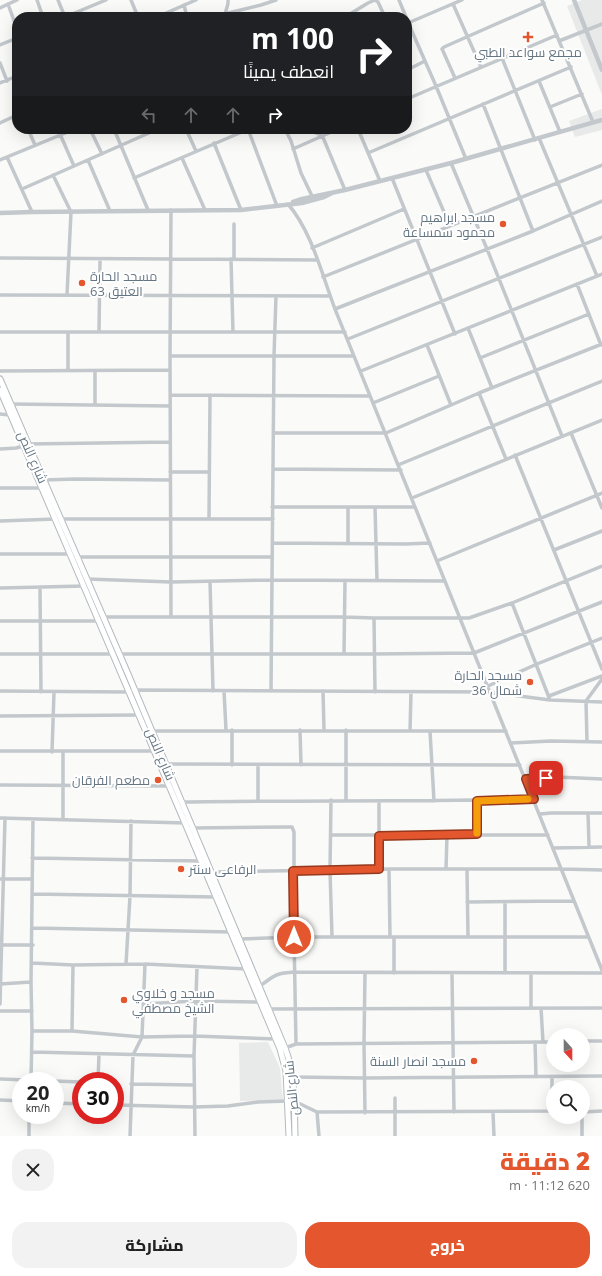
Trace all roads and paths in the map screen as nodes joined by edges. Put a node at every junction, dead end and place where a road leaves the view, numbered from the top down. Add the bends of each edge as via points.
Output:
1 (18, 0) edge
2 (37, 0) edge
3 (58, 0) edge
4 (106, 0) edge
5 (131, 0) edge
6 (196, 0) edge
7 (228, 0) edge
8 (276, 0) edge
9 (375, 0) edge
10 (400, 0) edge
11 (462, 0) edge
12 (576, 1) edge
13 (543, 2) edge
14 (8, 4) junction
15 (454, 4) junction
16 (184, 5) junction
17 (0, 8) edge
18 (42, 12) edge
19 (63, 12) edge
20 (77, 12) edge
21 (136, 12) edge
22 (168, 12) edge
23 (186, 12) edge
24 (226, 12) edge
25 (238, 12) edge
26 (353, 12) edge
27 (383, 12) edge
28 (404, 12) edge
29 (12, 15) edge
30 (412, 20) edge
31 (602, 24) edge
32 (586, 30) junction
33 (412, 31) edge
34 (557, 35) junction
35 (468, 36) junction
36 (12, 40) edge
37 (560, 41) junction
38 (0, 45) edge
39 (502, 58) junction
40 (600, 58) edge
41 (426, 61) junction
42 (0, 62) edge
43 (481, 67) junction
44 (570, 67) junction
45 (412, 68) edge
46 (602, 70) edge
47 (12, 78) edge
48 (455, 78) junction
49 (7, 81) junction
50 (539, 81) junction
51 (0, 83) edge
52 (436, 86) junction
53 (516, 91) junction
54 (582, 94) junction
55 (412, 97) edge
56 (484, 104) junction
57 (550, 107) junction
58 (12, 117) edge
59 (450, 119) junction
60 (602, 120) edge
61 (593, 122) junction
62 (0, 123) edge
63 (560, 132) junction
64 (30, 134) edge
65 (60, 134) joint
66 (92, 134) edge
67 (116, 134) edge
68 (146, 134) edge
69 (188, 134) edge
70 (236, 134) edge
71 (251, 134) edge
72 (287, 134) edge
73 (319, 134) edge
74 (360, 134) edge
75 (322, 135) junction
76 (537, 139) junction
77 (214, 143) junction
78 (35, 145) junction
79 (121, 145) junction
80 (293, 149) junction
81 (502, 150) junction
82 (196, 151) junction
83 (368, 153) junction
84 (102, 154) junction
85 (7, 157) junction
86 (182, 158) junction
87 (466, 159) junction
88 (0, 160) edge
89 (88, 160) junction
90 (451, 163) junction
91 (602, 165) edge
92 (74, 166) junction
93 (426, 170) junction
94 (53, 176) junction
95 (134, 178) junction
96 (392, 178) junction
97 (380, 182) junction
98 (558, 183) junction
99 (22, 189) junction
100 (345, 190) junction
101 (332, 193) junction
102 (312, 196) junction
103 (520, 198) junction
104 (602, 201) edge
105 (289, 204) junction
106 (277, 206) junction
107 (404, 209) junction
108 (148, 210) junction
109 (171, 210) junction
110 (205, 210) junction
111 (241, 210) junction
112 (110, 211) junction
113 (32, 212) junction
114 (70, 212) junction
115 (0, 213) edge
116 (571, 215) junction
117 (473, 216) junction
118 (234, 224) dead end
119 (450, 226) junction
120 (533, 231) junction
121 (602, 236) edge
122 (416, 240) junction
123 (584, 244) junction
124 (312, 248) junction
125 (487, 249) junction
126 (0, 258) edge
127 (69, 259) junction
128 (171, 259) junction
129 (233, 259) junction
130 (100, 260) junction
131 (317, 260) junction
132 (429, 271) junction
133 (602, 274) edge
134 (597, 276) junction
135 (323, 277) junction
136 (499, 279) junction
137 (577, 284) junction
138 (0, 295) edge
139 (67, 295) junction
140 (100, 296) junction
141 (170, 296) junction
142 (232, 296) junction
143 (276, 296) junction
144 (330, 296) junction
145 (442, 302) junction
146 (335, 309) junction
147 (511, 310) junction
148 (589, 314) junction
149 (468, 328) junction
150 (0, 332) edge
151 (68, 332) junction
152 (99, 332) junction
153 (232, 332) junction
154 (345, 332) junction
155 (170, 333) junction
156 (274, 333) junction
157 (455, 334) junction
158 (348, 339) junction
159 (524, 341) junction
160 (602, 344) edge
161 (427, 345) junction
162 (170, 356) junction
163 (274, 356) junction
164 (354, 356) junction
165 (480, 358) junction
166 (170, 370) junction
167 (0, 371) edge
168 (68, 371) junction
169 (95, 371) junction
170 (361, 371) junction
171 (536, 371) junction
172 (439, 376) junction
173 (0, 379) edge
174 (602, 381) edge
175 (492, 388) junction
176 (0, 390) edge
177 (479, 393) junction
178 (170, 395) junction
179 (210, 395) junction
180 (274, 395) junction
181 (370, 396) junction
182 (548, 402) junction
183 (373, 403) junction
184 (10, 404) junction
185 (96, 405) junction
186 (451, 405) junction
187 (170, 406) junction
188 (0, 414) edge
189 (10, 414) junction
190 (602, 420) edge
191 (493, 426) junction
192 (274, 433) junction
193 (386, 433) junction
194 (571, 433) junction
195 (562, 436) junction
196 (170, 442) junction
197 (26, 445) junction
198 (0, 449) edge
199 (515, 455) junction
200 (506, 459) junction
201 (398, 465) junction
202 (273, 469) junction
203 (401, 470) junction
204 (170, 472) junction
205 (209, 472) junction
206 (43, 480) junction
207 (170, 480) junction
208 (0, 488) edge
209 (42, 488) junction
210 (602, 492) edge
211 (596, 495) junction
212 (412, 498) junction
213 (272, 507) junction
214 (375, 507) junction
215 (415, 507) junction
216 (348, 508) junction
217 (602, 508) edge
218 (171, 518) junction
219 (209, 518) junction
220 (541, 518) junction
221 (58, 519) junction
222 (272, 519) junction
223 (0, 521) edge
224 (602, 531) edge
225 (273, 543) junction
226 (348, 543) junction
227 (376, 543) junction
228 (430, 543) junction
229 (554, 550) junction
230 (0, 554) edge
231 (71, 554) junction
232 (172, 556) junction
233 (77, 557) junction
234 (272, 557) junction
235 (437, 561) junction
236 (602, 566) edge
237 (87, 580) junction
238 (272, 580) junction
239 (377, 580) junction
240 (567, 580) junction
241 (210, 581) junction
242 (345, 581) junction
243 (445, 581) junction
244 (171, 582) junction
245 (84, 586) junction
246 (0, 588) edge
247 (40, 588) junction
248 (602, 602) edge
249 (512, 603) junction
250 (580, 611) junction
251 (171, 616) junction
252 (210, 616) junction
253 (272, 616) junction
254 (344, 617) junction
255 (374, 618) junction
256 (101, 619) junction
257 (461, 619) junction
258 (0, 621) edge
259 (40, 621) junction
260 (524, 633) junction
261 (602, 638) edge
262 (592, 642) junction
263 (211, 653) junction
264 (474, 653) junction
265 (0, 654) edge
266 (40, 654) junction
267 (113, 654) junction
268 (119, 654) junction
269 (272, 654) junction
270 (344, 654) junction
271 (374, 654) junction
272 (537, 664) junction
273 (602, 669) edge
274 (602, 676) edge
275 (602, 679) edge
276 (488, 686) junction
277 (0, 691) edge
278 (132, 691) junction
279 (212, 691) junction
280 (224, 691) junction
281 (271, 691) junction
282 (323, 691) junction
283 (41, 692) junction
284 (54, 692) junction
285 (375, 692) junction
286 (411, 692) junction
287 (490, 692) junction
288 (550, 698) junction
289 (586, 702) junction
290 (602, 702) edge
291 (139, 715) junction
292 (0, 716) edge
293 (53, 716) junction
294 (226, 730) junction
295 (232, 730) junction
296 (300, 730) junction
297 (324, 730) junction
298 (346, 730) junction
299 (151, 731) junction
300 (410, 731) junction
301 (430, 731) junction
302 (506, 731) junction
303 (587, 742) junction
304 (602, 742) edge
305 (511, 744) junction
306 (0, 751) edge
307 (52, 752) junction
308 (63, 752) junction
309 (154, 752) junction
310 (166, 764) junction
311 (232, 764) junction
312 (258, 765) junction
313 (301, 765) junction
314 (346, 765) junction
315 (432, 765) junction
316 (520, 765) junction
317 (526, 779) junction
318 (602, 779) edge
319 (0, 785) edge
320 (63, 786) junction
321 (169, 786) junction
322 (534, 799) junction
323 (258, 800) junction
324 (331, 800) junction
325 (346, 800) junction
326 (379, 801) junction
327 (434, 801) junction
328 (477, 801) junction
329 (182, 802) junction
330 (588, 813) junction
331 (602, 813) edge
332 (540, 814) junction
333 (0, 818) edge
334 (5, 818) junction
335 (33, 819) junction
336 (63, 820) junction
337 (130, 821) junction
338 (185, 822) junction
339 (192, 828) junction
340 (477, 834) junction
341 (331, 835) junction
342 (447, 835) junction
343 (548, 835) junction
344 (379, 836) junction
345 (589, 846) junction
346 (602, 847) edge
347 (553, 848) junction
348 (32, 858) junction
349 (130, 860) junction
350 (201, 861) junction
351 (379, 869) junction
352 (390, 869) junction
353 (446, 869) junction
354 (467, 869) junction
355 (562, 869) junction
356 (330, 870) junction
357 (602, 870) edge
358 (293, 871) junction
359 (208, 872) junction
360 (2, 879) edge
361 (32, 879) junction
362 (33, 894) junction
363 (130, 896) junction
364 (216, 896) junction
365 (574, 901) junction
366 (467, 902) junction
367 (505, 903) junction
368 (1, 907) edge
369 (33, 928) junction
370 (128, 931) junction
371 (231, 932) junction
372 (294, 937) junction
373 (332, 937) junction
374 (392, 937) junction
375 (468, 937) junction
376 (588, 937) junction
377 (505, 938) junction
378 (239, 939) junction
379 (0, 945) edge
380 (33, 945) junction
381 (32, 963) junction
382 (126, 964) junction
383 (145, 964) junction
384 (73, 965) junction
385 (196, 967) junction
386 (247, 969) junction
387 (295, 972) junction
388 (602, 972) edge
389 (365, 973) junction
390 (394, 973) junction
391 (452, 973) junction
392 (505, 973) junction
393 (531, 973) junction
394 (31, 982) junction
395 (0, 984) edge
396 (260, 986) junction
397 (195, 1001) junction
398 (260, 1002) junction
399 (0, 1004) edge
400 (144, 1004) junction
401 (295, 1008) junction
402 (452, 1008) junction
403 (531, 1008) junction
404 (541, 1008) junction
405 (602, 1008) edge
406 (269, 1009) junction
407 (365, 1009) junction
408 (0, 1011) edge
409 (32, 1011) junction
410 (32, 1031) junction
411 (72, 1031) junction
412 (194, 1036) junction
413 (142, 1037) junction
414 (276, 1039) junction
415 (590, 1041) edge
416 (602, 1041) edge
417 (535, 1042) junction
418 (543, 1042) joint
419 (364, 1043) junction
420 (453, 1043) junction
421 (296, 1044) junction
422 (285, 1048) junction
423 (32, 1052) junction
424 (99, 1054) junction
425 (133, 1055) junction
426 (194, 1056) junction
427 (31, 1072) edge
428 (98, 1072) edge
429 (293, 1076) junction
430 (602, 1076) edge
431 (536, 1077) junction
432 (552, 1077) joint
433 (365, 1078) junction
434 (454, 1078) junction
435 (0, 1079) edge
436 (12, 1080) edge
437 (131, 1084) junction
438 (194, 1085) junction
439 (395, 1098) dead end
440 (0, 1100) edge
441 (12, 1101) edge
442 (291, 1101) junction
443 (124, 1106) edge
444 (131, 1106) junction
445 (194, 1107) junction
446 (546, 1111) edge
447 (602, 1111) edge
448 (317, 1112) junction
449 (454, 1112) junction
450 (493, 1112) junction
451 (590, 1112) edge
452 (365, 1113) junction
453 (395, 1113) junction
454 (29, 1124) edge
455 (582, 1124) edge
456 (29, 1136) edge
457 (130, 1136) edge
458 (195, 1136) edge
459 (289, 1136) edge
460 (295, 1136) edge
461 (319, 1136) edge
462 (395, 1136) edge
463 (494, 1136) edge
464 (582, 1136) edge

1 - 14 street
2 - 18 street
3 - 19 street
4 - 20 street
5 - 21 street
6 - 16 street
7 - 24 street
8 - 25 street
9 - 26 street
9 - 27 street
10 - 28 street
11 - 15 street
12 - 32 street
13 - 34 street
13 - 35 street
14 - 17 street
14 - 29 street
15 - 30 street
15 - 35 street
16 - 22 street
16 - 23 street
31 - 32 street
32 - 37 street
32 - 40 street
33 - 41 street
34 - 37 street
34 - 39 street
35 - 43 street
35 - 48 street via 442,48
36 - 38 street
37 - 44 street
39 - 43 street
39 - 53 street
40 - 46 street
41 - 45 street
41 - 52 street
42 - 49 street
43 - 48 street
44 - 50 street
44 - 54 street
47 - 49 street
48 - 52 street
49 - 51 street
50 - 53 street
50 - 57 street
52 - 55 street
52 - 59 street
53 - 56 street
53 - 76 street
54 - 57 street
54 - 61 street
56 - 59 street
56 - 81 street
57 - 63 street
58 - 62 street
59 - 83 street
59 - 87 street
60 - 61 street
61 - 63 street
63 - 76 street
64 - 78 street
65 - 78 street
65 - 92 street
66 - 84 street
67 - 79 street
68 - 79 street
69 - 82 street
70 - 77 street
71 - 106 street
72 - 80 street
73 - 75 street
74 - 83 street
75 - 80 street
75 - 100 street
76 - 81 street
76 - 98 street
77 - 82 street
77 - 111 street
78 - 85 street
79 - 84 street
79 - 95 street
80 - 102 street
81 - 87 street
81 - 103 street
82 - 86 street
83 - 97 street
84 - 89 street
85 - 88 street
85 - 99 street
86 - 95 street
86 - 110 street
87 - 90 street
89 - 92 street
89 - 112 street
90 - 93 street
90 - 117 street
91 - 98 street
92 - 94 street
93 - 96 street
93 - 119 street
94 - 99 street
94 - 114 street
95 - 108 street
96 - 97 street
96 - 107 street
97 - 100 street
98 - 103 street
98 - 116 street
99 - 113 street
100 - 101 street
101 - 102 street
101 - 105 street via 324,198
102 - 105 street
103 - 117 street
103 - 120 street
104 - 116 street
105 - 106 street
105 - 124 street
106 - 111 street
107 - 122 street
107 - 124 street
108 - 109 street
108 - 112 street
109 - 110 street
109 - 128 street
110 - 111 street
112 - 114 street
113 - 114 street
113 - 115 street
114 - 127 street
116 - 120 street
116 - 123 street
117 - 119 street
117 - 125 street
118 - 129 street
119 - 122 street
120 - 125 street
121 - 123 street
122 - 132 street
122 - 135 street
123 - 134 street
123 - 136 street
124 - 131 street
125 - 132 street
125 - 136 street
126 - 127 street
127 - 130 street
127 - 139 street
128 - 129 street
128 - 130 street
128 - 141 street
129 - 131 street
129 - 142 street
130 - 140 street
131 - 135 street
132 - 145 street
132 - 146 street
133 - 134 street
134 - 137 street
135 - 144 street
136 - 145 street
136 - 147 street
137 - 147 street
137 - 148 street
138 - 139 street
139 - 140 street
140 - 141 street
140 - 152 street
141 - 142 street
141 - 155 street
142 - 143 street
142 - 153 street
143 - 144 street
143 - 156 street
144 - 146 street
145 - 157 street
145 - 158 street
146 - 154 street
147 - 149 street
147 - 159 street
148 - 159 street
148 - 160 street
149 - 157 street
149 - 165 street
150 - 151 street
151 - 152 street
151 - 168 street
152 - 155 street
153 - 155 street
153 - 156 street
154 - 156 street
154 - 158 street
155 - 162 street
156 - 163 street
157 - 161 street
158 - 164 street
159 - 165 street
159 - 171 street
160 - 171 street
161 - 170 street
161 - 172 street
162 - 163 street
162 - 166 street
163 - 164 street
163 - 180 street
164 - 170 street
165 - 175 street
166 - 169 street
166 - 178 street
167 - 168 street
168 - 169 street
169 - 185 street
170 - 181 street
171 - 175 street
171 - 182 street
172 - 183 street
172 - 186 street
173 - 184 main road, شارع النص
174 - 182 street
175 - 177 street
176 - 189 main road, شارع النص
177 - 186 street
177 - 191 street
178 - 179 street
178 - 187 street
179 - 180 street
179 - 205 street
180 - 181 street
180 - 192 street
181 - 183 street
182 - 191 street
182 - 195 street
183 - 193 street
184 - 185 street
184 - 197 main road, شارع النص
185 - 187 street
186 - 193 street
187 - 196 street
188 - 189 street
189 - 197 main road, شارع النص
190 - 194 street
191 - 200 street
191 - 201 street
192 - 193 street
192 - 202 street
193 - 201 street
194 - 195 street
194 - 211 street
195 - 199 street
196 - 197 street
196 - 204 street
197 - 198 street
197 - 206 main road, شارع النص
197 - 209 main road, شارع النص
199 - 200 street
199 - 220 street
200 - 212 street
201 - 203 street
202 - 203 street
202 - 213 street
203 - 212 street
204 - 205 street
204 - 207 street
205 - 219 street
206 - 207 street
206 - 221 main road, شارع النص
207 - 218 street
208 - 209 street
209 - 221 main road, شارع النص
210 - 211 street
211 - 217 street
211 - 220 street
212 - 215 street
213 - 216 street
213 - 222 street
214 - 215 street
214 - 216 street
214 - 227 street
215 - 228 street
216 - 226 street
218 - 219 street
218 - 221 street
218 - 232 street
219 - 222 street
220 - 229 street
220 - 235 street
221 - 223 street
221 - 231 main road, شارع النص
221 - 233 main road, شارع النص
222 - 225 street
224 - 229 street
225 - 226 street
225 - 234 street
226 - 227 street
227 - 228 street
227 - 239 street
228 - 235 street
229 - 240 street
230 - 231 street
231 - 245 main road, شارع النص
232 - 233 street
232 - 234 street
232 - 244 street
233 - 237 main road, شارع النص
234 - 238 street
235 - 243 street
236 - 240 street
237 - 244 street
237 - 256 main road, شارع النص
238 - 241 street
238 - 242 street
238 - 253 street
239 - 242 street
239 - 243 street
240 - 249 street
240 - 250 street
241 - 244 street
241 - 252 street
242 - 254 street
243 - 257 street
244 - 251 street
245 - 247 street
245 - 256 main road, شارع النص
246 - 247 street
247 - 259 street
248 - 250 street
249 - 257 street
249 - 260 street
250 - 260 street
250 - 262 street
251 - 252 street
251 - 256 street
252 - 253 street
252 - 263 street
253 - 254 street
253 - 269 street
254 - 255 street
254 - 270 street
255 - 257 street
255 - 271 street
256 - 259 street
256 - 267 main road, شارع النص
256 - 268 main road, شارع النص
257 - 264 street
258 - 259 street
259 - 266 street
260 - 264 street
260 - 272 street
261 - 262 street
262 - 272 street
262 - 273 street
263 - 268 street
263 - 269 street
263 - 279 street
264 - 271 street
264 - 276 street
265 - 266 street
266 - 267 street
266 - 283 street
267 - 278 main road, شارع النص
268 - 278 main road, شارع النص
269 - 270 street
269 - 281 street
270 - 271 street
271 - 285 street
272 - 276 street
272 - 288 street
274 - 288 street
275 - 289 street
276 - 287 street
277 - 283 street
278 - 279 street
278 - 284 street
278 - 291 main road, شارع النص
278 - 299 main road, شارع النص
279 - 280 street
280 - 281 street
280 - 294 street
281 - 282 street
282 - 285 street
282 - 297 street
283 - 284 street
284 - 293 street
285 - 286 street
286 - 287 street
286 - 300 street
287 - 288 street
287 - 302 street
288 - 289 street
289 - 290 street
289 - 303 street
291 - 293 street
291 - 309 main road, شارع النص
292 - 293 street
293 - 307 street
294 - 295 street
294 - 299 street
295 - 296 street
295 - 311 street
296 - 297 street
296 - 313 street
297 - 298 street
298 - 300 street
298 - 314 street
299 - 310 main road, شارع النص
300 - 301 street
301 - 302 street
301 - 315 street
302 - 305 street
303 - 304 street
303 - 305 street
305 - 316 street
306 - 307 street
307 - 308 street
308 - 309 street
308 - 320 street
309 - 321 main road, شارع النص
310 - 311 street
310 - 329 main road, شارع النص
311 - 312 street
312 - 313 street
312 - 323 street
313 - 314 street
314 - 315 street
314 - 325 street
315 - 316 street
315 - 327 street
316 - 317 street
317 - 318 street
317 - 322 street
319 - 320 street
320 - 321 street
320 - 336 street
321 - 338 main road, شارع النص
322 - 328 street
322 - 332 street
323 - 324 street
323 - 329 street
324 - 325 street
324 - 341 street
325 - 326 street
326 - 327 street
326 - 344 street
327 - 328 street
328 - 340 street
329 - 339 main road, شارع النص
330 - 331 street
330 - 332 street
330 - 345 street
332 - 343 street
333 - 334 street
334 - 335 street
334 - 360 street
335 - 336 street
335 - 348 street
336 - 337 street
337 - 338 street
337 - 349 street
338 - 350 main road, شارع النص
339 - 358 street via 292,827
339 - 359 main road, شارع النص
340 - 342 street
340 - 343 street
341 - 344 street
341 - 356 street
342 - 344 street
342 - 353 street
343 - 347 street
344 - 351 street
345 - 346 street
345 - 347 street
347 - 355 street
348 - 349 street
348 - 361 street
349 - 350 street
349 - 363 street
350 - 359 main road, شارع النص
351 - 352 street
351 - 356 street
352 - 353 street
352 - 374 street
353 - 354 street
354 - 355 street
354 - 366 street
355 - 357 street
355 - 365 street
356 - 358 street
356 - 373 street
358 - 359 street
358 - 372 street
359 - 364 main road, شارع النص
359 - 378 main road, شارع النص
360 - 361 street
360 - 368 street
361 - 362 street
362 - 363 street
362 - 369 street
363 - 364 street
363 - 370 street
364 - 371 main road, شارع النص
365 - 367 street
365 - 376 street
366 - 367 street
366 - 375 street
367 - 377 street
368 - 379 street
369 - 370 street
369 - 380 street
370 - 371 street
370 - 382 street
371 - 386 main road, شارع النص
372 - 373 street
372 - 378 street
372 - 387 street
373 - 374 street
374 - 375 street
374 - 390 street
375 - 377 street
376 - 377 street
376 - 388 street
377 - 392 street
378 - 396 main road, شارع النص
379 - 380 street
379 - 395 street
380 - 381 street
381 - 384 street
381 - 394 street
382 - 383 street
382 - 384 street
383 - 385 street
383 - 400 street
384 - 411 street
385 - 386 street
385 - 397 street
386 - 398 main road, شارع النص
387 - 389 street
387 - 396 street via 281,973
387 - 401 street
388 - 393 street
389 - 390 street
389 - 407 street
390 - 391 street
391 - 392 street
391 - 402 street
392 - 393 street
393 - 403 street
394 - 395 street
394 - 409 street
395 - 399 street
396 - 406 main road, شارع النص
397 - 398 street
397 - 400 street
397 - 412 street
398 - 414 main road, شارع النص
400 - 413 street
401 - 406 street
401 - 407 street
401 - 421 street
402 - 403 street
402 - 407 street
402 - 420 street
403 - 404 street
404 - 405 street
404 - 418 street
406 - 422 main road, شارع النص
407 - 419 street
408 - 409 street
409 - 410 street
410 - 411 street
410 - 423 street
411 - 413 street
412 - 413 street
412 - 414 street
412 - 426 street
413 - 425 street
414 - 442 main road, شارع النص via 286,1066
415 - 416 street
417 - 418 street
417 - 420 street
417 - 431 street
419 - 420 street
419 - 421 street
419 - 433 street
420 - 434 street
421 - 422 street
422 - 429 main road, شارع النص
423 - 424 street
423 - 427 street
424 - 425 street
424 - 428 street
425 - 426 street
425 - 437 street
426 - 438 street
429 - 433 street
429 - 442 main road, شارع النص
430 - 432 street
431 - 432 street
431 - 434 street
433 - 434 street
433 - 452 street
434 - 449 street
435 - 436 street
437 - 438 street
437 - 444 street
438 - 445 street
439 - 453 street
440 - 441 street
442 - 445 street
442 - 448 street
442 - 459 main road, شارع النص
442 - 460 main road, شارع النص
443 - 444 street
444 - 445 street
444 - 457 street
445 - 458 street
446 - 450 street
447 - 451 street
448 - 452 street
448 - 461 street
449 - 450 street
449 - 453 street
450 - 463 street
452 - 453 street
453 - 462 street
454 - 456 street
455 - 464 street

